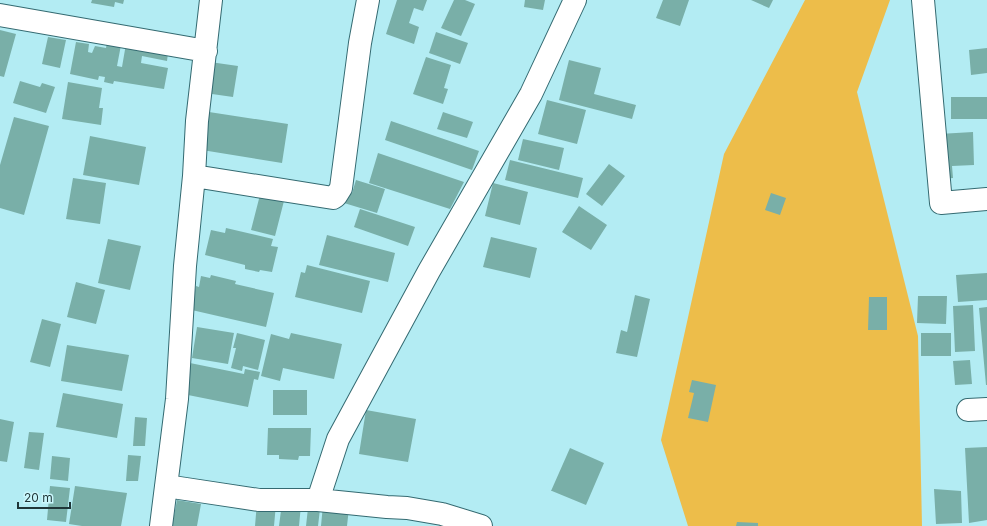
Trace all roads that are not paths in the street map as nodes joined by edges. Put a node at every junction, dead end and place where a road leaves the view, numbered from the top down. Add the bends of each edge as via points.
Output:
1 (212, 0) edge
2 (368, 0) edge
3 (575, 0) edge
4 (922, 0) edge
5 (0, 15) edge
6 (206, 51) junction
7 (194, 176) junction
8 (987, 199) edge
9 (166, 486) junction
10 (318, 500) junction
11 (161, 526) edge
12 (481, 526) edge

1 - 6 street
2 - 7 street via 341,188 336,196 333,198
3 - 10 street via 531,94 429,271 338,439
4 - 8 street via 940,203
5 - 6 street
6 - 7 street via 197,121
7 - 9 street via 185,266 177,399
9 - 10 street via 259,500
9 - 11 street
10 - 12 street via 433,512

